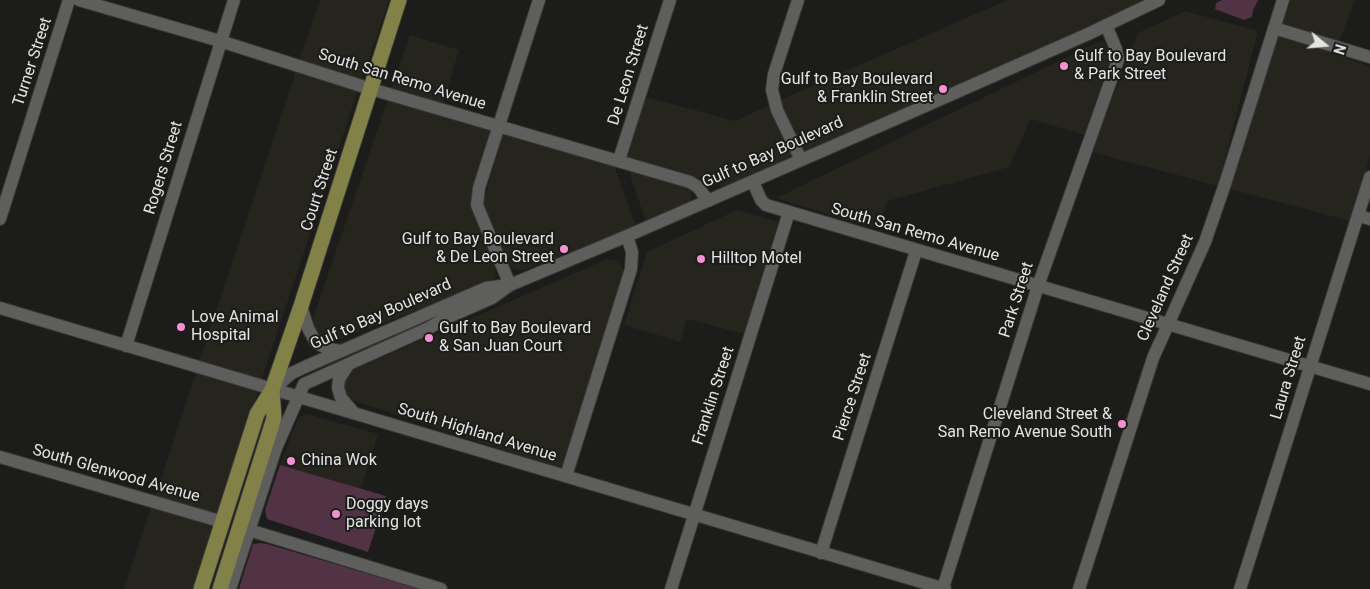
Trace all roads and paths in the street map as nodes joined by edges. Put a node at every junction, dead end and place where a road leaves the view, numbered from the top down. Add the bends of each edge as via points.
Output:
1 (70, 0) edge
2 (79, 0) edge
3 (234, 0) edge
4 (399, 0) edge
5 (539, 0) edge
6 (670, 0) edge
7 (798, 0) edge
8 (1282, 0) edge
9 (1156, 1) edge
10 (1106, 25) junction
11 (1274, 28) junction
12 (220, 41) junction
13 (1370, 57) edge
14 (371, 89) junction
15 (498, 126) junction
16 (619, 160) junction
17 (801, 160) junction
18 (1370, 177) edge
19 (753, 182) junction
20 (708, 201) junction
21 (789, 212) junction
22 (1364, 217) edge
23 (0, 219) edge
24 (627, 236) junction
25 (916, 251) junction
26 (510, 285) junction
27 (1038, 286) junction
28 (301, 306) junction
29 (0, 308) edge
30 (1168, 324) junction
31 (126, 346) junction
32 (340, 351) junction
33 (349, 364) junction
34 (1309, 367) junction
35 (1370, 384) edge
36 (272, 390) junction
37 (298, 397) junction
38 (354, 413) junction
39 (0, 457) edge
40 (566, 476) junction
41 (694, 514) junction
42 (222, 522) junction
43 (249, 530) junction
44 (821, 553) junction
45 (201, 589) edge
46 (220, 589) edge
47 (230, 589) edge
48 (442, 589) edge
49 (671, 589) edge
50 (944, 589) edge
51 (1079, 589) edge
52 (1240, 589) edge

1 - 23 street, Turner Street
2 - 12 street, South San Remo Avenue
3 - 12 street, Rogers Street
4 - 14 main road, Court Street
5 - 15 street
6 - 16 street, De Leon Street
7 - 17 street via 774,74 772,90 777,110
8 - 11 street, Cleveland Street
9 - 10 street, Gulf to Bay Boulevard
10 - 17 street, Gulf to Bay Boulevard
10 - 27 street, Park Street via 1118,60
11 - 13 street
11 - 30 street, Cleveland Street via 1208,234
12 - 14 street, South San Remo Avenue
12 - 31 street, Rogers Street
14 - 15 street, South San Remo Avenue
14 - 28 main road, Court Street
15 - 16 street, South San Remo Avenue
15 - 26 street via 477,205
16 - 20 street, South San Remo Avenue via 690,182
17 - 19 street, Gulf to Bay Boulevard
18 - 22 street, Laura Street
19 - 20 street, Gulf to Bay Boulevard
19 - 21 street, South San Remo Avenue via 766,205
20 - 24 street, Gulf to Bay Boulevard
21 - 25 street, South San Remo Avenue
21 - 41 street, Franklin Street
22 - 34 street, Laura Street
24 - 26 street, Gulf to Bay Boulevard
24 - 40 street via 632,253 630,269
25 - 27 street, South San Remo Avenue
25 - 44 street, Pierce Street
26 - 32 street, Gulf to Bay Boulevard via 486,288
26 - 33 street, Gulf to Bay Boulevard via 492,298
27 - 30 street, South San Remo Avenue
27 - 50 street, Park Street
28 - 32 street via 316,343
28 - 36 main road, Court Street
29 - 31 street, South Highland Avenue
30 - 34 street, South San Remo Avenue
30 - 51 street, Cleveland Street via 1136,405
31 - 36 street, South Highland Avenue
32 - 36 street, Gulf to Bay Boulevard via 292,373
33 - 37 street, Gulf to Bay Boulevard via 304,384
33 - 38 street via 339,379 338,388 340,398
34 - 35 street, South San Remo Avenue
34 - 52 street, Laura Street
36 - 37 street, South Highland Avenue
36 - 42 main road, Gulf to Bay Boulevard via 257,414
36 - 46 main road via 274,418
37 - 38 street, South Highland Avenue
37 - 43 street, Gulf to Bay Boulevard via 276,448
38 - 40 street, South Highland Avenue
39 - 42 street, South Glenwood Avenue
40 - 41 street, South Highland Avenue
41 - 44 street, South Highland Avenue
41 - 49 street, Franklin Street
42 - 45 main road, Gulf to Bay Boulevard
43 - 47 street, Gulf to Bay Boulevard
43 - 48 street
44 - 50 street, South Highland Avenue

